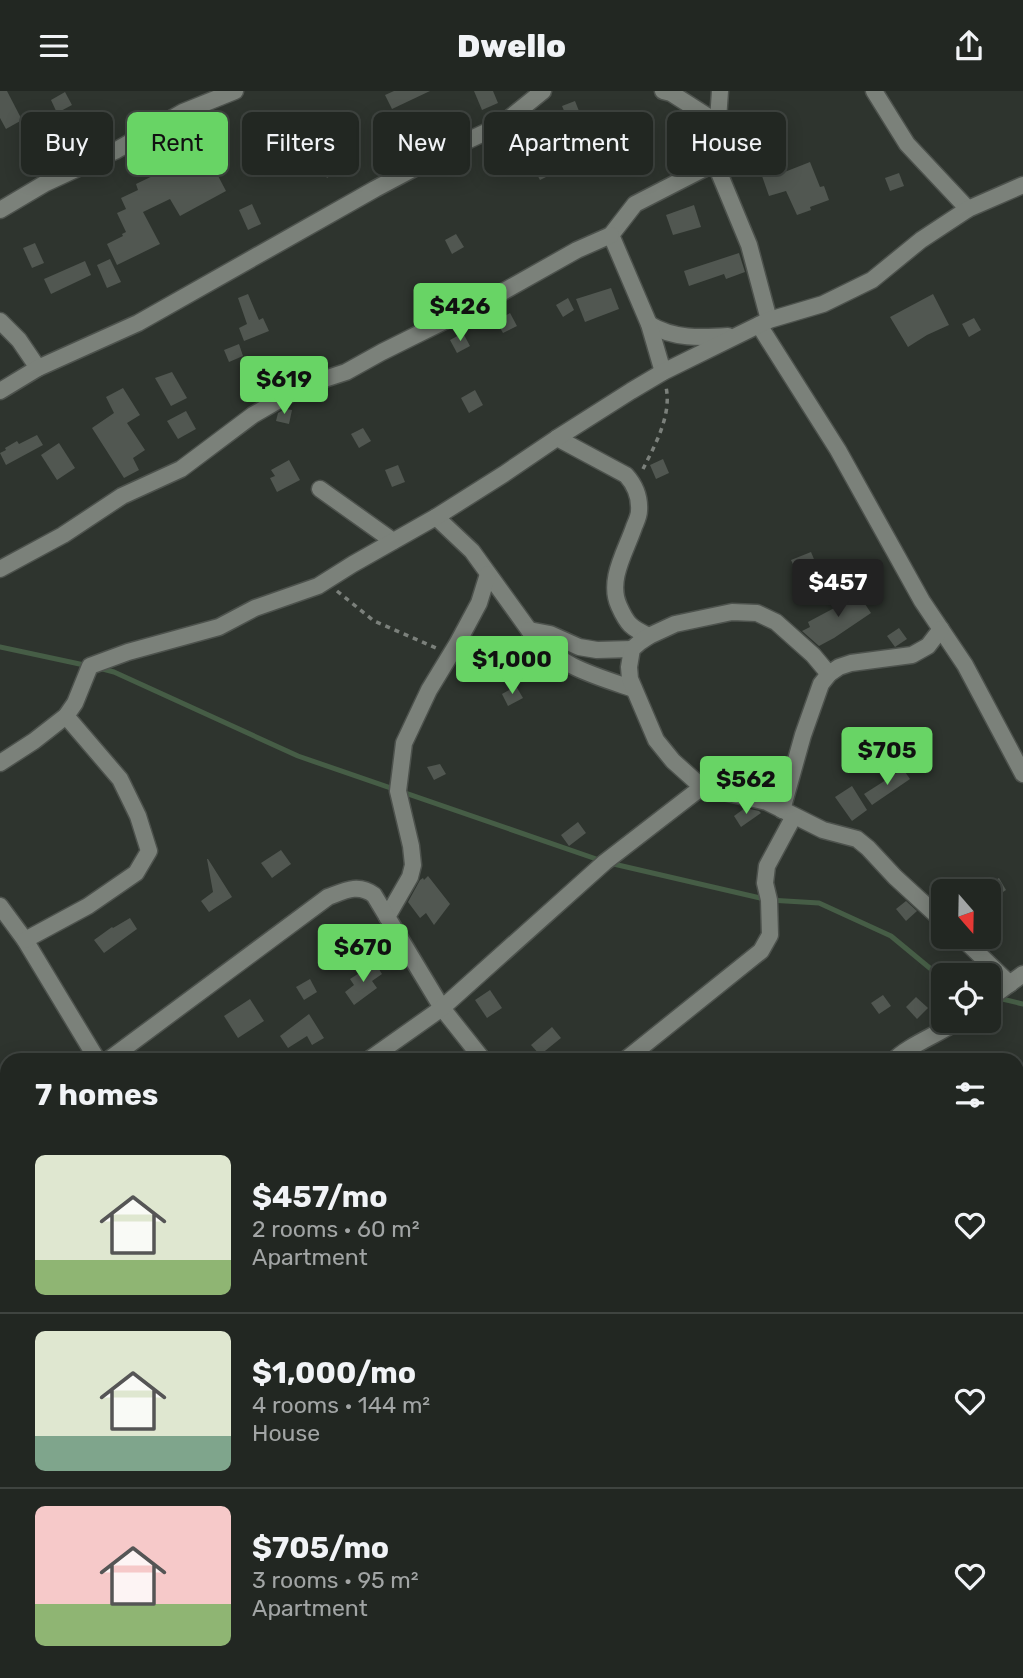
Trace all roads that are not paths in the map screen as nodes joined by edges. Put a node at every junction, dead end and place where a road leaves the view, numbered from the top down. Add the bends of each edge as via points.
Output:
1 (235, 91) edge
2 (543, 91) edge
3 (663, 91) edge
4 (720, 91) edge
5 (874, 91) edge
6 (701, 112) edge
7 (719, 112) edge
8 (692, 175) edge
9 (720, 175) edge
10 (1023, 185) edge
11 (968, 209) junction
12 (0, 210) edge
13 (611, 235) junction
14 (0, 321) edge
15 (764, 322) junction
16 (649, 324) junction
17 (736, 336) junction
18 (38, 368) junction
19 (663, 372) junction
20 (0, 391) edge
21 (556, 438) junction
22 (320, 489) dead end
23 (436, 517) junction
24 (393, 541) junction
25 (0, 569) edge
26 (488, 574) junction
27 (941, 629) junction
28 (533, 635) junction
29 (649, 636) junction
30 (632, 649) junction
31 (830, 674) junction
32 (634, 689) junction
33 (66, 716) junction
34 (0, 763) edge
35 (1023, 774) edge
36 (702, 787) junction
37 (788, 813) junction
38 (0, 906) edge
39 (931, 910) edge
40 (387, 917) junction
41 (5, 922) edge
42 (25, 940) junction
43 (977, 949) edge
44 (1017, 979) edge
45 (1001, 990) edge
46 (442, 1008) junction
47 (940, 1033) edge
48 (93, 1053) edge
49 (118, 1053) edge
50 (377, 1053) edge
51 (478, 1053) edge
52 (634, 1053) edge
53 (902, 1053) edge

1 - 12 street via 183,112
2 - 18 street via 501,125 375,189 138,323
3 - 6 street
4 - 7 street
5 - 11 street via 907,144
8 - 13 street via 635,204
9 - 15 street via 749,245
10 - 11 street
11 - 15 street via 920,240 872,280 823,304
13 - 16 street
13 - 25 street via 346,372 303,386 253,415 181,469 122,496
14 - 18 street
15 - 17 street
15 - 27 street
16 - 17 street via 695,339
16 - 19 street
17 - 19 street
18 - 20 street
19 - 21 street
21 - 23 street
21 - 29 street via 626,475 634,485 639,512 620,562 615,598 631,628
22 - 24 street
23 - 24 street
23 - 26 street via 472,551
24 - 33 street via 318,586 255,608 219,627 90,666
26 - 28 street
26 - 40 street via 479,603 404,743 398,791 413,865
27 - 31 street via 929,646 912,655 851,663
27 - 35 street
28 - 30 street via 550,634 597,650
28 - 32 street via 569,666
29 - 30 street
29 - 31 street via 675,624 732,612 757,613 776,622
30 - 32 street via 629,667
31 - 37 street via 821,684 803,735
32 - 36 street via 656,740
33 - 34 street
33 - 42 street via 120,779 149,851 136,873 88,907
36 - 37 street via 766,802
36 - 46 street via 605,862
37 - 39 street via 823,830 858,839
37 - 52 street via 767,866 770,935 761,951
38 - 41 street
40 - 46 street
40 - 49 street via 368,890 352,888 328,897
41 - 42 street
42 - 48 street
43 - 44 street
44 - 45 street
46 - 50 street
46 - 51 street
47 - 53 street

